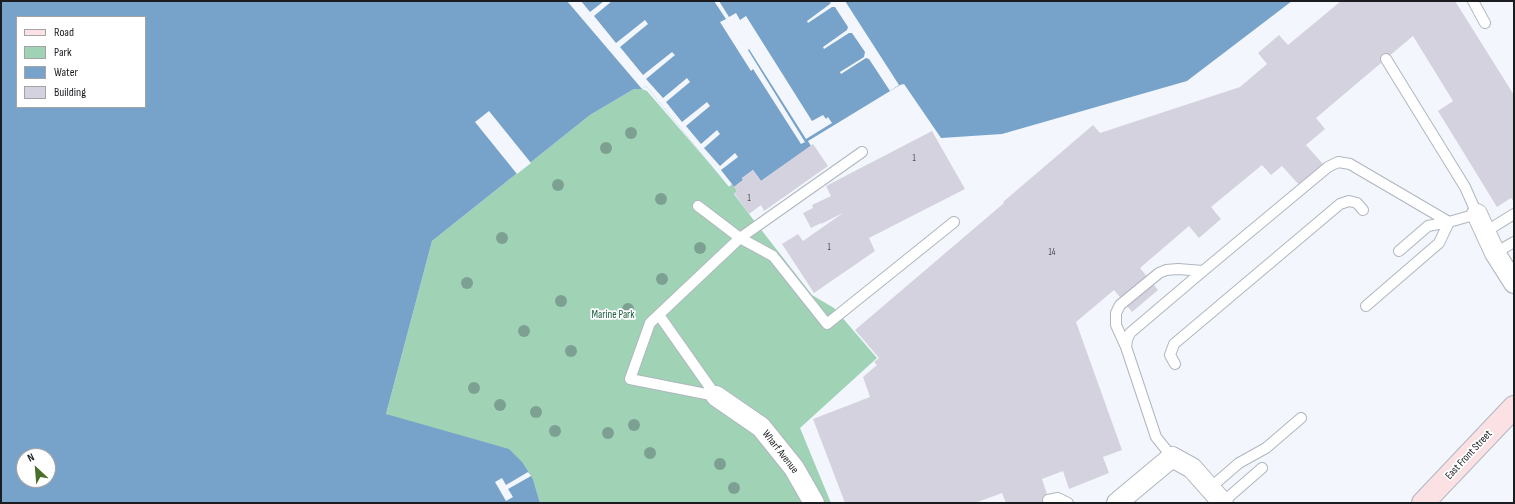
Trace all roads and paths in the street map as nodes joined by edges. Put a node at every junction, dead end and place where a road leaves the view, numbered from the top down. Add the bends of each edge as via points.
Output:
1 (1472, 1) edge
2 (1485, 23) dead end
3 (1386, 58) dead end
4 (862, 152) dead end
5 (698, 206) dead end
6 (1362, 210) dead end
7 (1477, 214) junction
8 (1514, 214) edge
9 (954, 222) dead end
10 (1449, 222) junction
11 (1486, 232) junction
12 (740, 238) junction
13 (1514, 242) edge
14 (1399, 251) dead end
15 (1495, 253) junction
16 (1203, 271) junction
17 (1514, 283) edge
18 (1366, 306) dead end
19 (659, 315) junction
20 (1126, 347) junction
21 (1176, 364) dead end
22 (716, 396) junction
23 (1514, 407) edge
24 (1301, 418) dead end
25 (1172, 457) junction
26 (1262, 468) dead end
27 (1219, 498) edge
28 (1048, 500) dead end
29 (814, 503) edge
30 (1068, 503) edge
31 (1117, 503) edge
32 (1423, 503) edge

1 - 2 lane
3 - 7 lane via 1465,187
4 - 12 lane
5 - 12 lane
6 - 21 lane via 1357,203 1349,201 1340,204 1174,344 1170,355
7 - 10 lane
7 - 11 street
8 - 11 lane
9 - 12 lane via 827,324 773,256
10 - 14 lane via 1428,226
10 - 16 lane via 1350,164 1338,162 1328,167
10 - 18 lane via 1439,243
11 - 15 street
12 - 19 lane
13 - 15 lane
15 - 17 street
16 - 20 lane via 1130,333
16 - 20 lane via 1166,270 1120,305 1116,313 1116,325
19 - 22 lane
19 - 22 lane via 650,323 630,379
20 - 25 lane via 1156,437
22 - 29 street, Wharf Avenue via 761,427 794,468
23 - 32 main road, East Front Street
24 - 27 lane via 1266,448 1239,463
25 - 27 street via 1192,468
25 - 31 street
26 - 27 lane
28 - 30 lane via 1058,498

